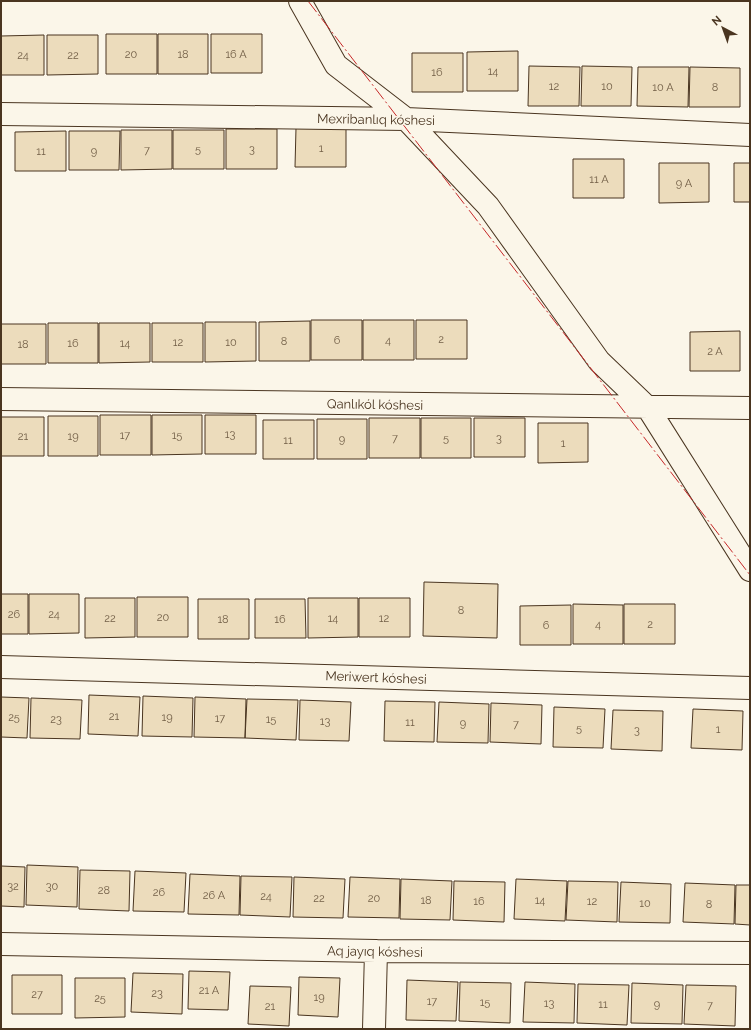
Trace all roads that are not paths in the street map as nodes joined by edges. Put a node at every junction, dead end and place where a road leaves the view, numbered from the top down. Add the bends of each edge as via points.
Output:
1 (300, 1) edge
2 (1, 114) edge
3 (406, 119) junction
4 (750, 135) edge
5 (1, 398) edge
6 (648, 408) junction
7 (750, 408) edge
8 (750, 570) edge
9 (1, 667) edge
10 (750, 688) edge
11 (1, 944) edge
12 (376, 951) junction
13 (750, 953) edge
14 (374, 1029) edge

1 - 3 street via 336,65
2 - 3 street, Mexribanlıq kóshesi
3 - 4 street, Mexribanlıq kóshesi
3 - 6 street via 488,206 599,361
5 - 6 street, Qanlıkól kóshesi
6 - 7 street, Qanlıkól kóshesi
6 - 8 street
9 - 10 street, Meriwert kóshesi
11 - 12 street, Aq jayıq kóshesi
12 - 13 street, Aq jayıq kóshesi
12 - 14 street

